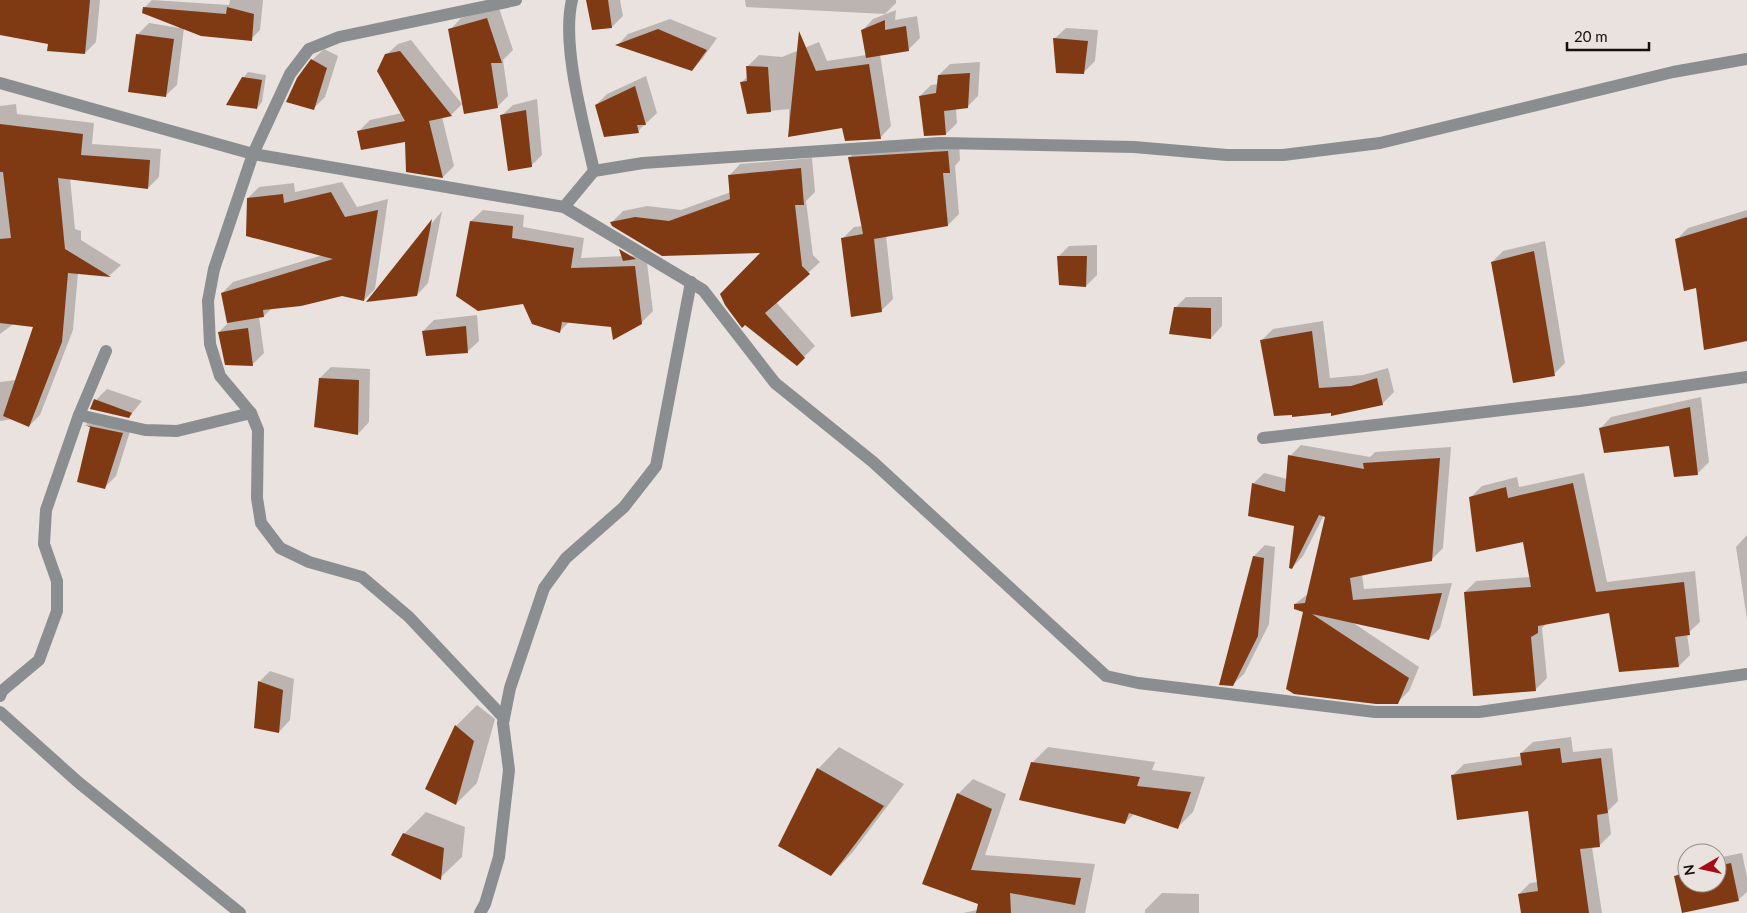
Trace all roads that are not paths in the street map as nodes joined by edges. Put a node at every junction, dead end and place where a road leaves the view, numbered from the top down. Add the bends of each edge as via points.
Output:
1 (516, 0) edge
2 (572, 0) edge
3 (1747, 59) edge
4 (0, 83) edge
5 (253, 154) junction
6 (594, 171) junction
7 (564, 207) junction
8 (692, 282) junction
9 (106, 351) dead end
10 (1747, 377) edge
11 (251, 413) junction
12 (79, 415) junction
13 (1263, 438) dead end
14 (1747, 674) edge
15 (0, 696) edge
16 (0, 712) edge
17 (504, 718) junction
18 (240, 913) edge
19 (480, 913) edge

1 - 5 street via 339,37 309,49 290,74
2 - 6 street via 573,71
3 - 6 street via 1674,72 1380,143 1284,154 1228,155 1134,147 940,143 643,163
4 - 5 street
5 - 7 street
5 - 11 street via 214,269 208,301 210,344 220,376
6 - 7 street
7 - 8 street
8 - 14 street via 703,290 775,383 873,462 1106,676 1138,683 1384,712 1479,712
8 - 17 street via 656,466 624,506 566,558 544,588 510,688
9 - 12 street
10 - 13 street via 1580,401
11 - 12 street via 178,431 145,430
11 - 17 street via 258,430 257,498 261,522 280,548 309,562 362,578 409,617
12 - 15 street via 46,510 44,544 57,581 57,611 39,660
16 - 18 street via 78,782
17 - 19 street via 509,770 499,857

